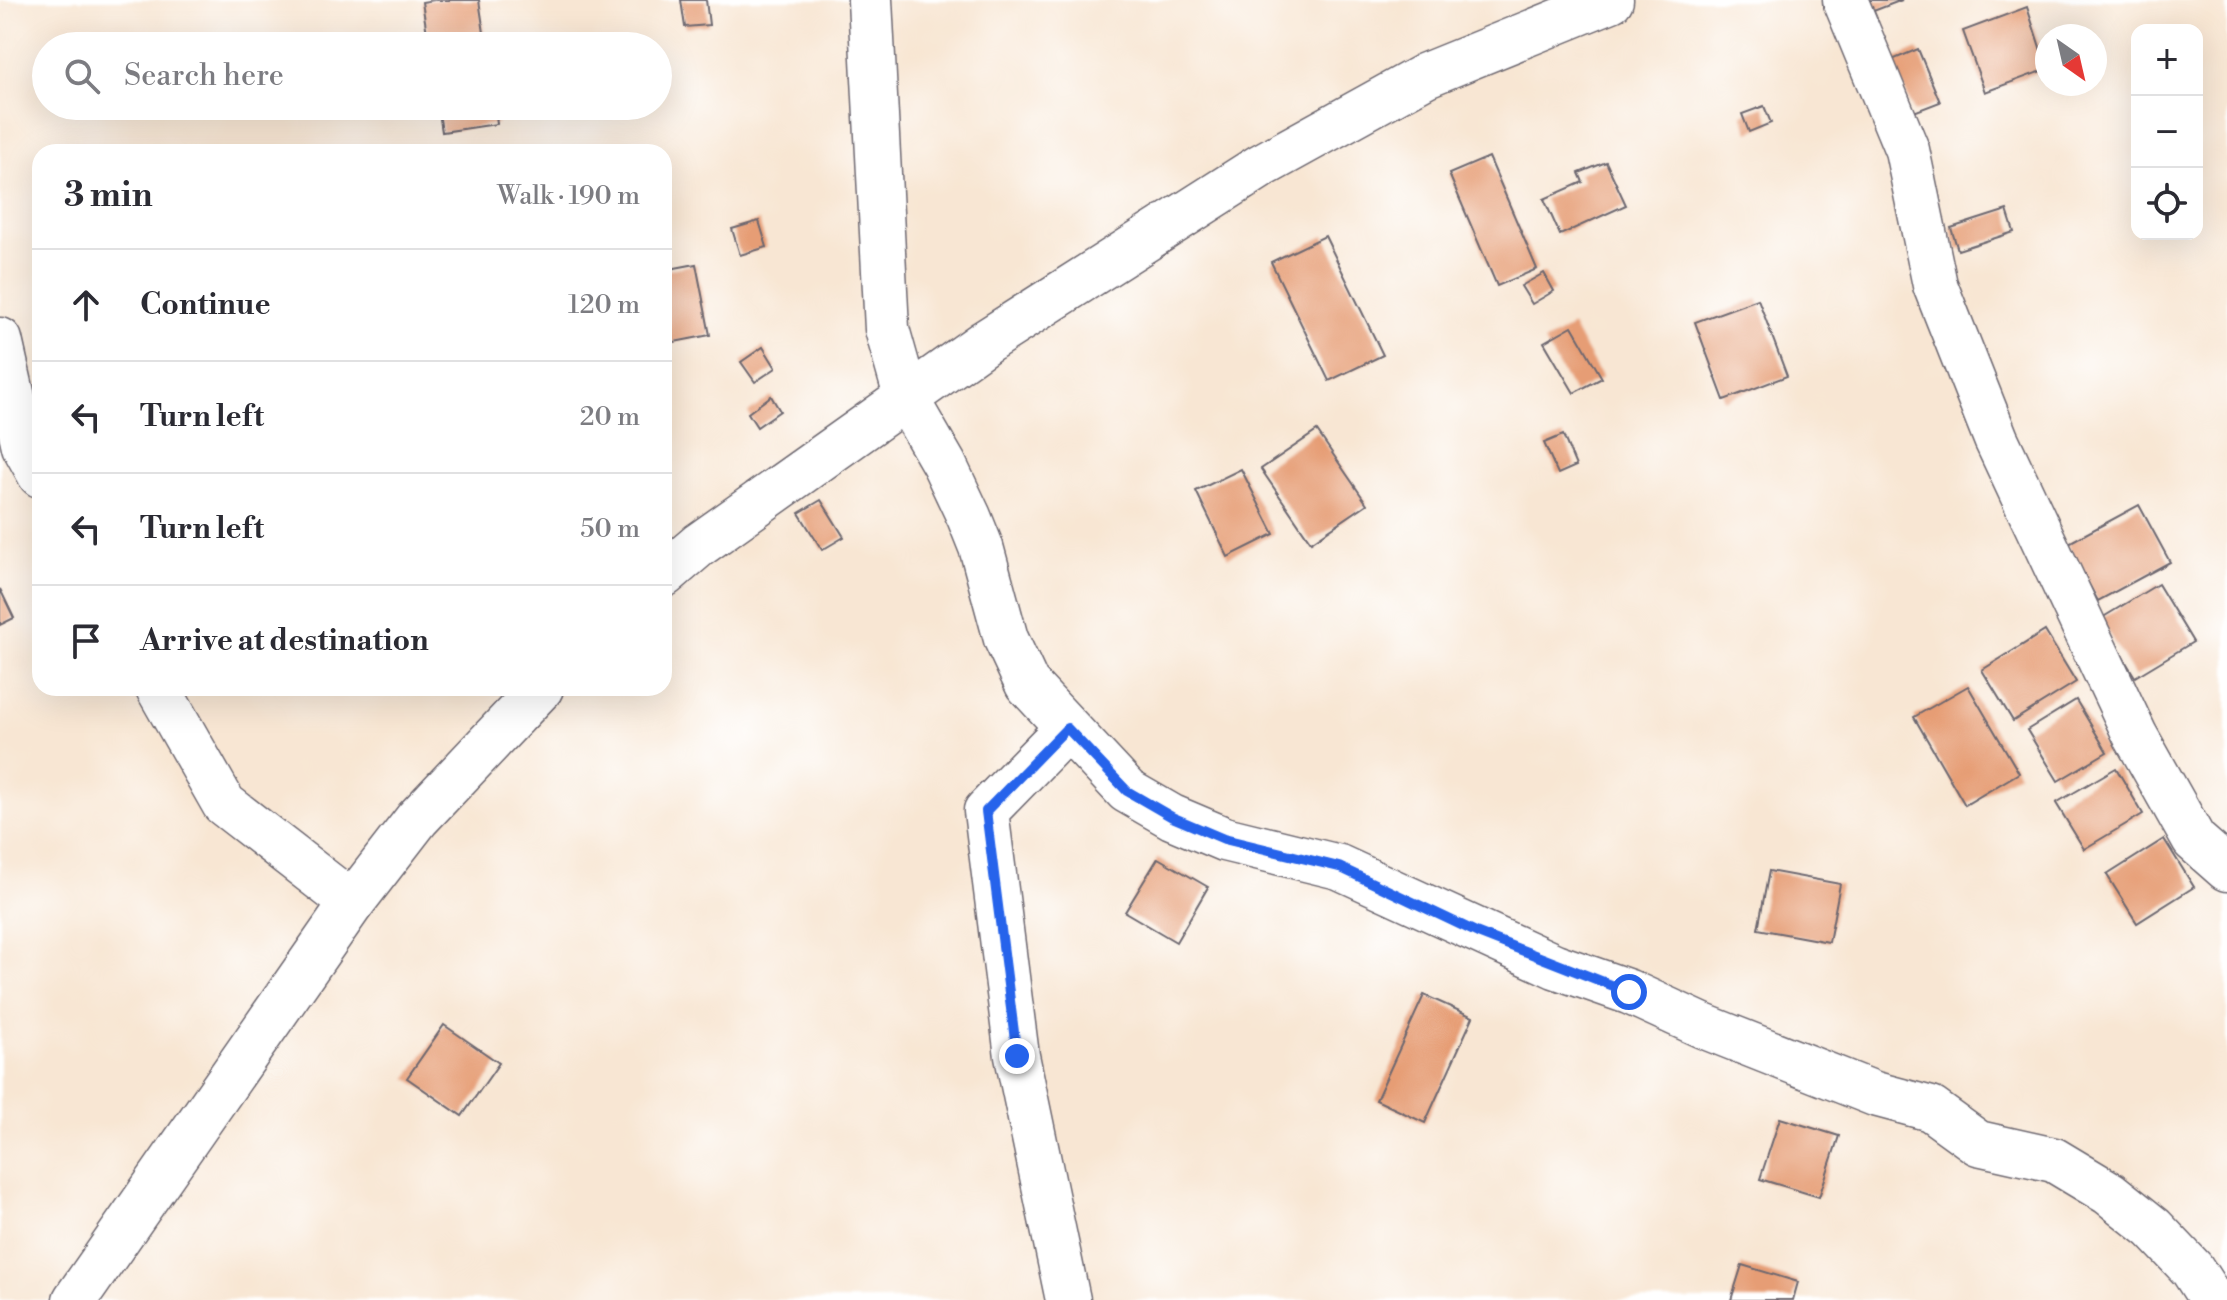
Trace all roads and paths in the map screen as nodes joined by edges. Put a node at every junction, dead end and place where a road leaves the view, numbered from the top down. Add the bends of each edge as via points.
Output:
1 (870, 0) edge
2 (1611, 0) edge
3 (1845, 0) edge
4 (0, 340) edge
5 (907, 400) junction
6 (32, 460) edge
7 (672, 568) edge
8 (163, 696) edge
9 (533, 696) edge
10 (1067, 728) junction
11 (2227, 869) edge
12 (352, 903) junction
13 (75, 1300) edge
14 (1068, 1300) edge
15 (2212, 1300) edge

1 - 5 street via 887,329
2 - 5 street via 1426,75 1261,166 985,342
3 - 11 street via 1907,150 1935,285 1996,439 2135,735 2194,840
4 - 6 street via 24,446
5 - 7 street
5 - 10 street via 969,517 1006,639 1027,684
8 - 12 street via 224,804
9 - 12 street via 417,819
10 - 14 street via 986,811 1017,1056
10 - 15 street via 1127,791 1172,817 1224,839 1339,867 1555,966 1875,1094 1931,1109 1978,1143 2054,1160 2153,1228 2192,1269
12 - 13 street

